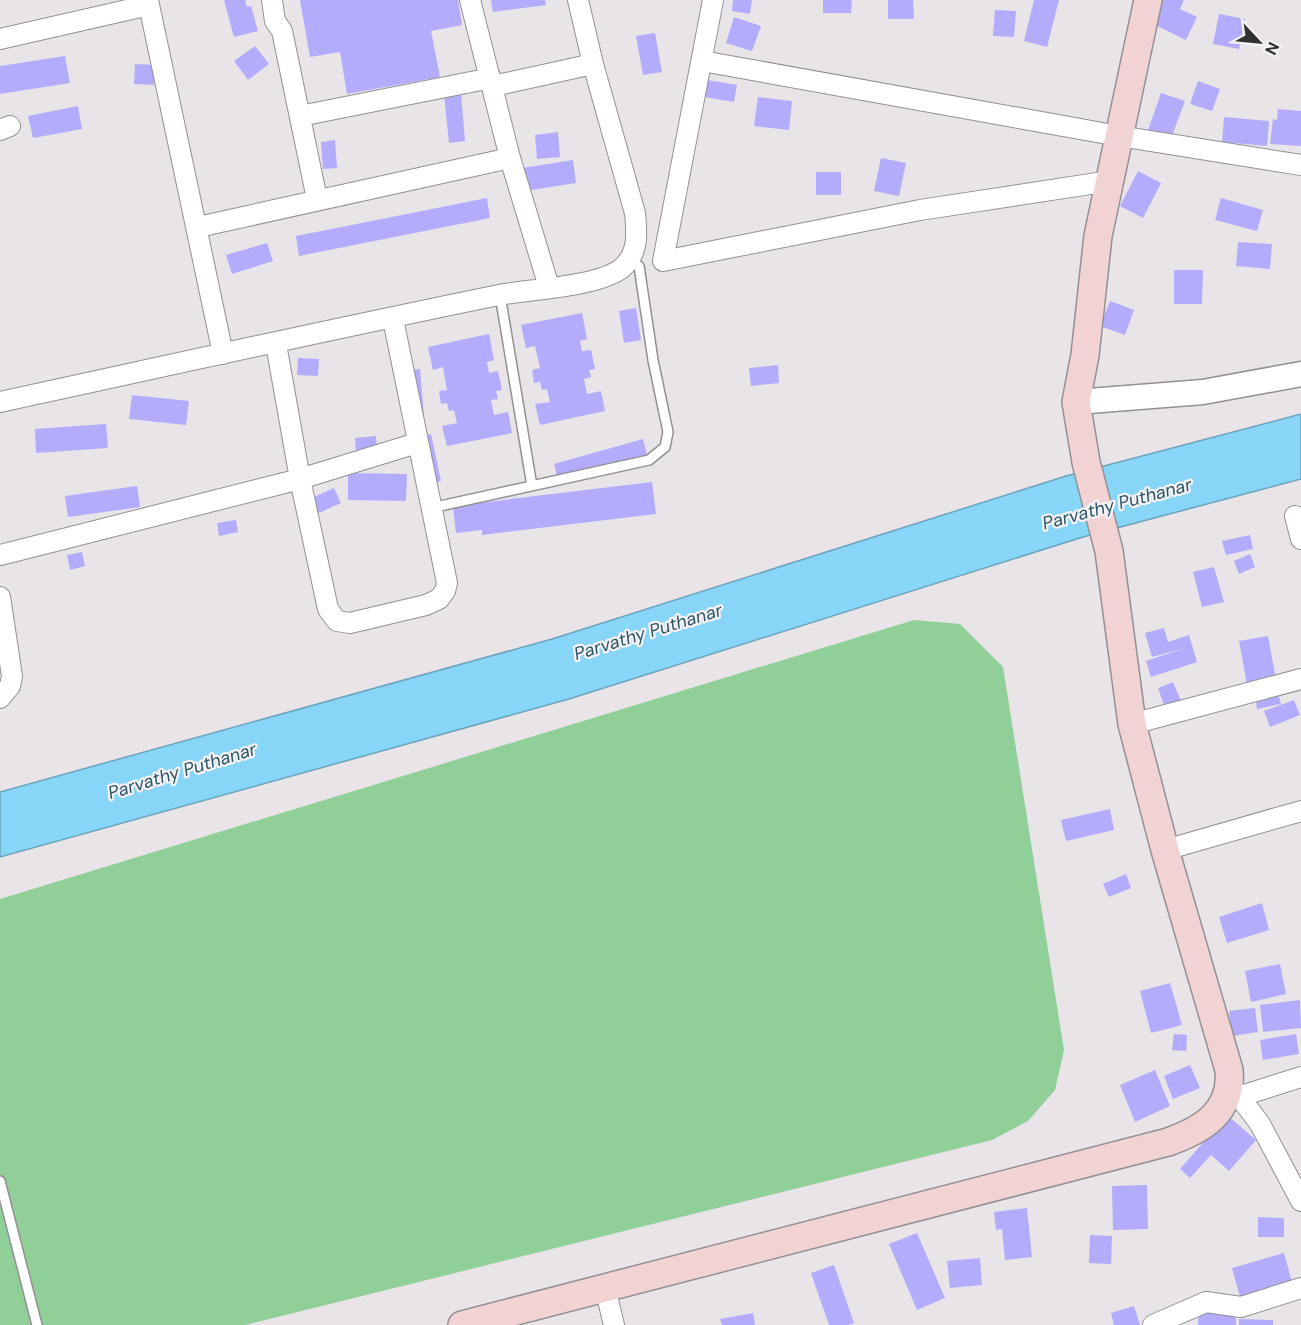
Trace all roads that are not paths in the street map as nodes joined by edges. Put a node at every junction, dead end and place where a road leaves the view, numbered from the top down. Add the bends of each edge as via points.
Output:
1 (273, 0) edge
2 (470, 0) edge
3 (578, 0) edge
4 (712, 0) edge
5 (1148, 0) edge
6 (149, 3) edge
7 (0, 39) edge
8 (702, 61) junction
9 (593, 64) junction
10 (492, 82) junction
11 (300, 116) junction
12 (1119, 136) junction
13 (510, 158) junction
14 (1301, 165) edge
15 (1110, 181) junction
16 (317, 199) junction
17 (198, 227) junction
18 (631, 267) junction
19 (549, 287) junction
20 (500, 295) junction
21 (393, 319) junction
22 (276, 344) junction
23 (223, 354) junction
24 (1301, 374) edge
25 (0, 402) edge
26 (1076, 402) junction
27 (417, 443) junction
28 (300, 478) junction
29 (532, 486) junction
30 (431, 508) junction
31 (1295, 516) dead end
32 (1301, 539) edge
33 (0, 555) edge
34 (0, 597) edge
35 (1301, 679) edge
36 (0, 698) edge
37 (1132, 724) junction
38 (1301, 812) edge
39 (1165, 850) junction
40 (1301, 1077) edge
41 (1236, 1090) junction
42 (0, 1181) edge
43 (1301, 1201) edge
44 (605, 1288) junction
45 (1301, 1288) edge
46 (37, 1325) edge
47 (462, 1325) edge
48 (614, 1325) edge
49 (1153, 1325) edge

1 - 11 street
2 - 10 street
3 - 9 street
4 - 8 street
5 - 12 main road
6 - 7 street
6 - 17 street
8 - 12 street
8 - 15 street via 663,261 920,210
9 - 10 street
9 - 18 street via 635,213 637,235
10 - 11 street
10 - 13 street
11 - 16 street
12 - 14 street
12 - 15 main road
13 - 16 street
13 - 19 street
15 - 26 main road via 1098,236
16 - 17 street
17 - 23 street
18 - 19 street via 600,279
18 - 29 lane via 668,432 665,447 650,460
19 - 20 street
20 - 21 street
20 - 29 lane
21 - 22 street
21 - 27 street
22 - 23 street
22 - 28 street
23 - 25 street
24 - 26 street via 1203,392
26 - 37 main road via 1086,462 1109,551
27 - 28 street
27 - 30 street
28 - 30 street via 328,609 337,621 350,623 439,599 447,583
28 - 33 street
29 - 30 lane
31 - 32 street
34 - 36 street via 12,676 10,686
35 - 37 street
37 - 39 main road
38 - 39 street
39 - 41 main road
40 - 41 street
41 - 43 street via 1260,1124
41 - 44 main road via 1207,1123 1167,1142
42 - 46 lane
44 - 47 main road
44 - 48 street
45 - 49 street via 1241,1307 1206,1302

